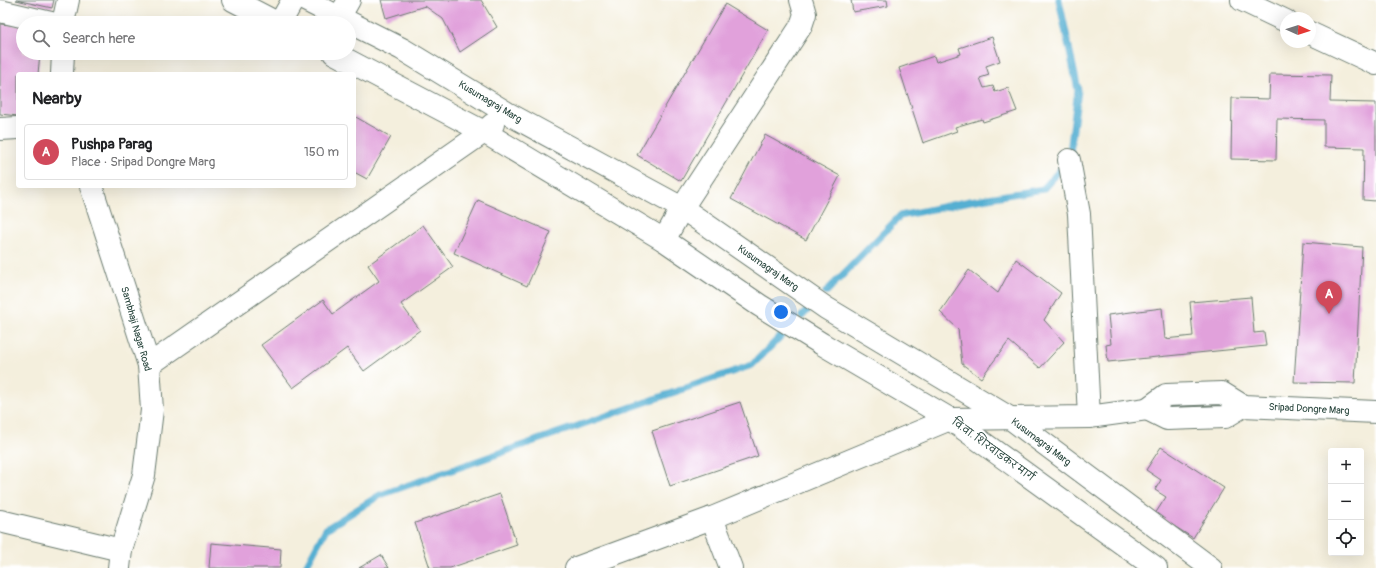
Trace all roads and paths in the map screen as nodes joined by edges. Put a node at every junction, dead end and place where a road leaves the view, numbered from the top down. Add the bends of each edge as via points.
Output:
1 (68, 0) edge
2 (233, 0) edge
3 (292, 0) edge
4 (306, 0) edge
5 (801, 0) edge
6 (1242, 0) edge
7 (0, 11) edge
8 (341, 13) edge
9 (21, 16) edge
10 (65, 16) edge
11 (264, 16) edge
12 (284, 16) edge
13 (1280, 18) edge
14 (356, 22) edge
15 (1316, 36) edge
16 (62, 60) edge
17 (347, 60) edge
18 (1376, 64) edge
19 (62, 72) edge
20 (507, 113) junction
21 (16, 128) edge
22 (0, 129) edge
23 (484, 132) junction
24 (1069, 160) dead end
25 (92, 188) edge
26 (682, 208) junction
27 (664, 240) junction
28 (149, 365) junction
29 (1376, 412) edge
30 (1089, 416) junction
31 (1010, 418) junction
32 (950, 419) junction
33 (712, 518) junction
34 (0, 521) edge
35 (120, 559) edge
36 (576, 568) edge
37 (731, 568) edge
38 (1156, 568) edge
39 (1211, 568) edge

1 - 10 street
2 - 11 street
3 - 12 street
4 - 8 street, Kusumagraj Marg
5 - 26 street via 805,14 801,26
6 - 13 street
7 - 9 street
14 - 20 street, Kusumagraj Marg
15 - 18 street
16 - 19 street
17 - 23 street
20 - 23 street
20 - 26 street, Kusumagraj Marg
21 - 22 street
23 - 27 street
23 - 28 street
24 - 30 street via 1079,214
25 - 28 street, Sambhaji Nagar Road
26 - 27 street
26 - 31 street, Kusumagraj Marg via 826,308
27 - 32 street, वि.वा. शिरवाडकर मार्ग via 759,305
28 - 35 street, Sambhaji Nagar Road via 152,410 144,475
29 - 30 street, Sripad Dongre Marg via 1243,406 1225,417 1167,419 1147,409
30 - 31 street
31 - 32 street
31 - 39 street, Kusumagraj Marg
32 - 33 street
32 - 38 street, वि.वा. शिरवाडकर मार्ग
33 - 36 street
33 - 37 street
34 - 35 street

